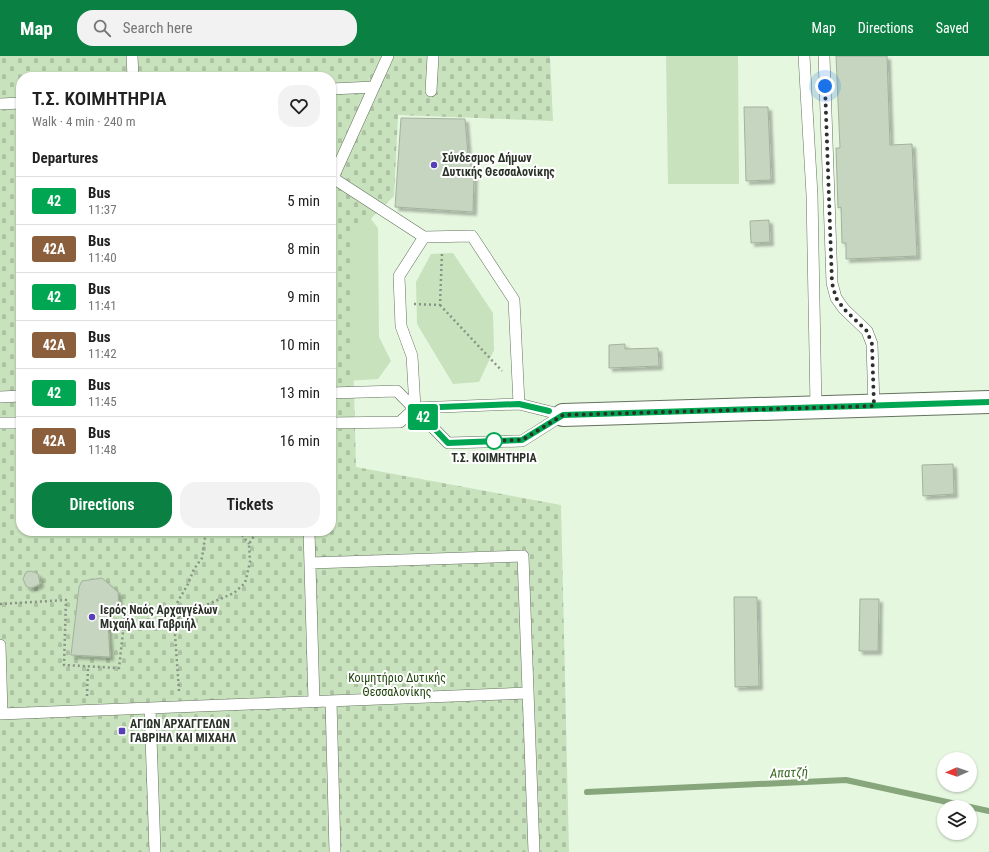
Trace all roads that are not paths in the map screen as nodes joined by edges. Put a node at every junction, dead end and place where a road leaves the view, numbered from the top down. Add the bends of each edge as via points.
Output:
1 (132, 56) edge
2 (388, 56) edge
3 (432, 56) edge
4 (804, 56) edge
5 (824, 56) edge
6 (133, 72) edge
7 (374, 87) junction
8 (336, 89) edge
9 (431, 91) dead end
10 (16, 103) edge
11 (0, 104) edge
12 (336, 171) edge
13 (336, 182) edge
14 (424, 237) junction
15 (336, 393) edge
16 (16, 396) edge
17 (0, 397) edge
18 (989, 402) edge
19 (519, 404) junction
20 (874, 406) junction
21 (816, 407) junction
22 (415, 408) junction
23 (563, 415) junction
24 (0, 423) edge
25 (16, 423) edge
26 (336, 423) edge
27 (309, 536) edge
28 (310, 563) junction
29 (0, 645) edge
30 (528, 693) junction
31 (331, 701) junction
32 (314, 702) junction
33 (150, 708) junction
34 (1, 714) edge
35 (155, 852) edge
36 (335, 852) edge
37 (534, 852) edge

1 - 6 lane
2 - 7 lane
3 - 9 lane
4 - 21 lane via 812,195
5 - 20 lane via 832,283 836,298 867,331 872,344
7 - 8 lane
7 - 12 lane
10 - 11 lane
13 - 14 lane
14 - 19 lane via 472,236 514,300
14 - 22 lane via 399,276 401,326 412,356
15 - 22 lane via 397,391
16 - 17 lane
18 - 20 street
19 - 22 lane
19 - 23 lane
20 - 21 street
21 - 23 street
22 - 23 lane via 448,443 522,440
22 - 26 lane via 400,422
24 - 25 lane
27 - 28 lane
28 - 30 lane via 523,556
28 - 32 lane
29 - 34 lane
30 - 31 lane
30 - 37 lane
31 - 32 lane
31 - 36 lane
32 - 33 lane
33 - 34 lane
33 - 35 lane

